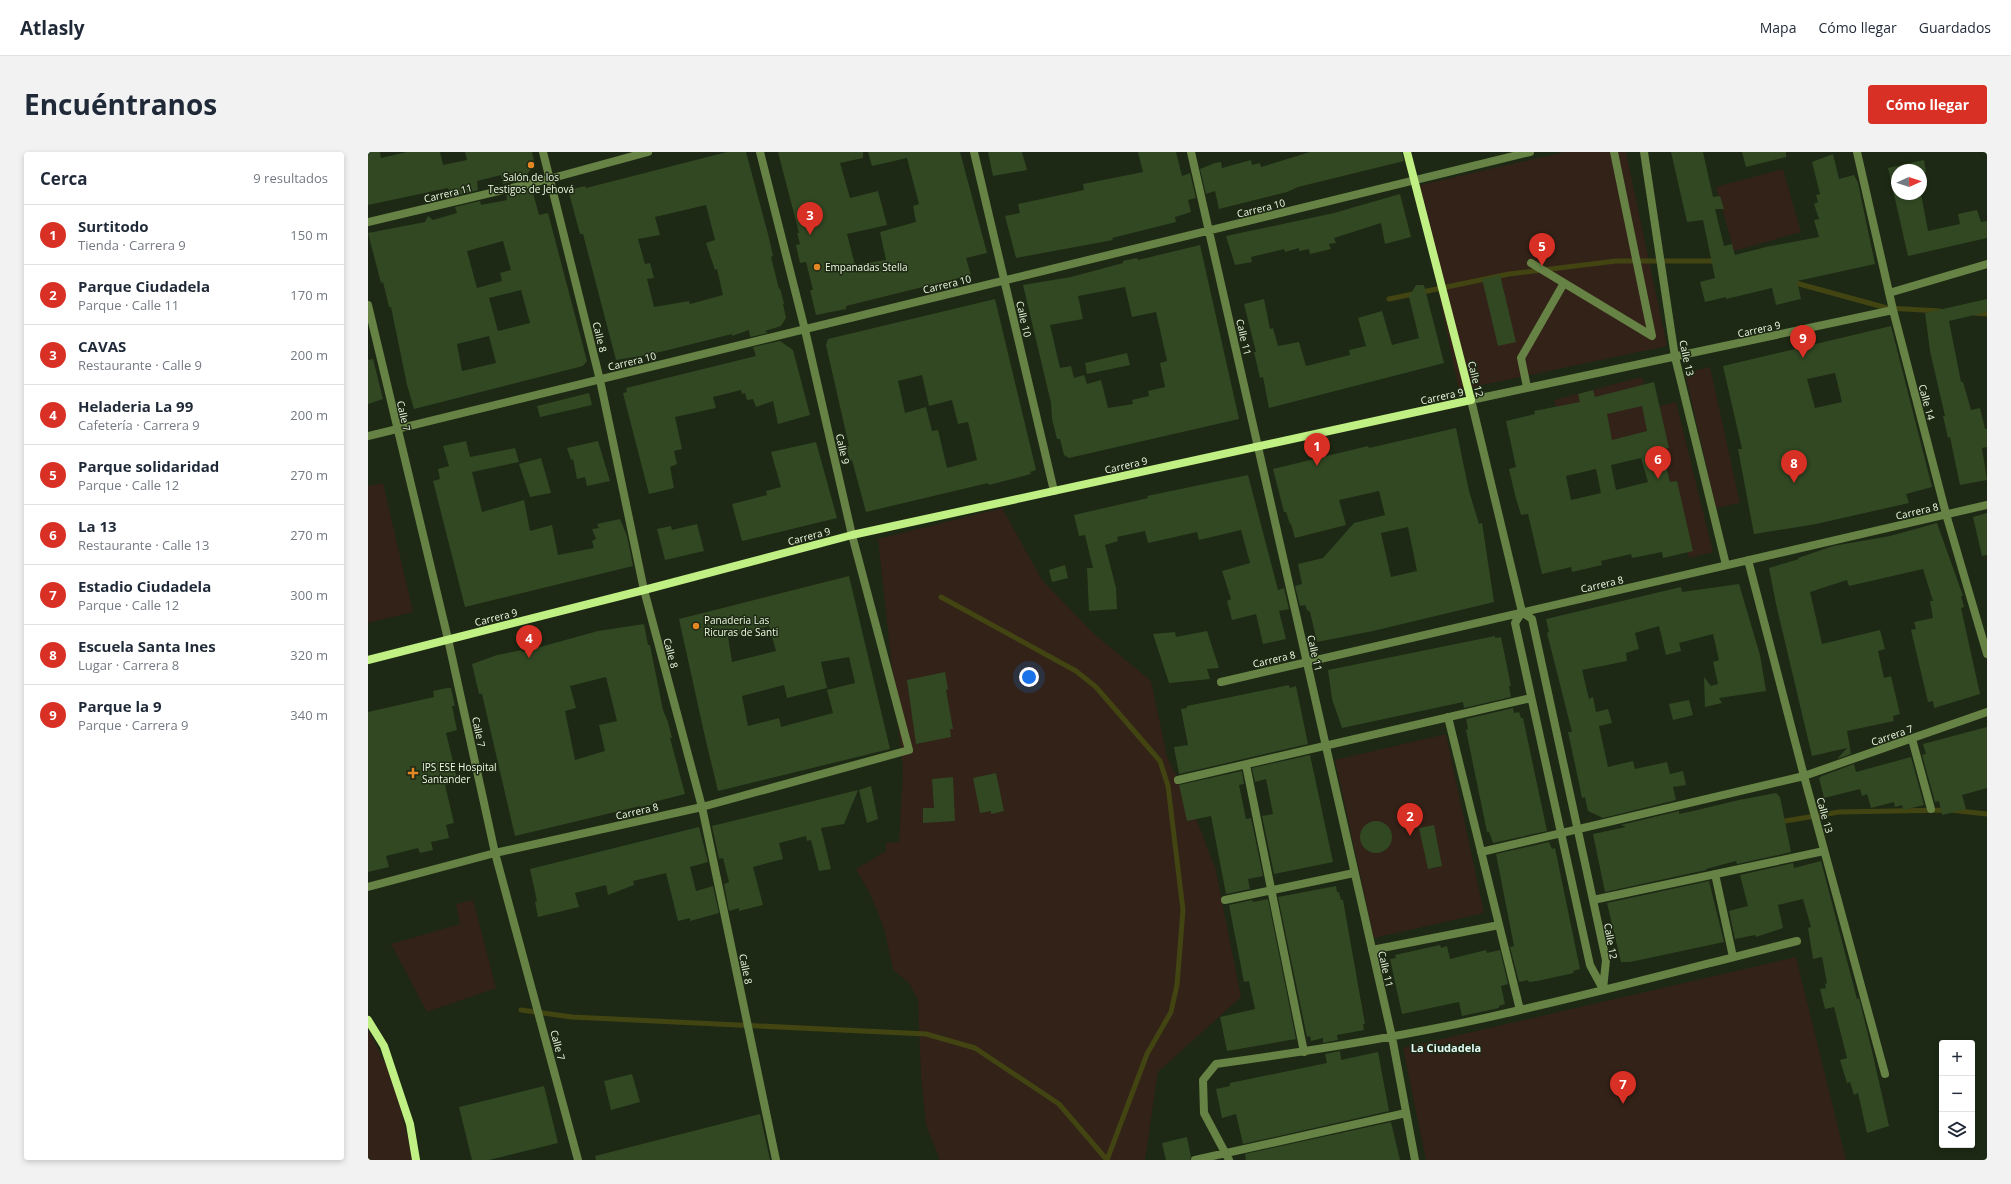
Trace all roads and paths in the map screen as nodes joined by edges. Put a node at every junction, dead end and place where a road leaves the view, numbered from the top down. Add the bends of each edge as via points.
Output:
1 (543, 152) edge
2 (648, 152) edge
3 (760, 152) edge
4 (974, 152) edge
5 (1191, 152) edge
6 (1407, 152) edge
7 (1530, 152) edge
8 (1614, 152) edge
9 (1644, 152) edge
10 (1857, 152) edge
11 (549, 179) junction
12 (1414, 180) junction
13 (368, 222) edge
14 (1209, 231) junction
15 (1531, 263) dead end
16 (1987, 264) edge
17 (1005, 280) junction
18 (1564, 283) junction
19 (1889, 294) junction
20 (368, 306) edge
21 (1893, 310) junction
22 (805, 330) junction
23 (1675, 357) junction
24 (600, 380) junction
25 (1527, 387) junction
26 (1471, 400) junction
27 (397, 429) junction
28 (368, 436) edge
29 (1258, 445) junction
30 (1054, 491) junction
31 (1987, 505) edge
32 (1946, 514) junction
33 (852, 535) junction
34 (1748, 560) junction
35 (1726, 565) junction
36 (644, 590) junction
37 (1522, 612) junction
38 (448, 639) junction
39 (1987, 654) edge
40 (368, 660) edge
41 (1307, 662) junction
42 (1221, 682) dead end
43 (1532, 698) junction
44 (1987, 712) edge
45 (1448, 717) junction
46 (1912, 739) junction
47 (1326, 746) junction
48 (910, 750) joint
49 (1246, 765) junction
50 (1804, 776) junction
51 (1178, 780) dead end
52 (702, 806) junction
53 (1931, 809) dead end
54 (1577, 829) junction
55 (1561, 833) junction
56 (1824, 851) junction
57 (1481, 852) junction
58 (495, 853) junction
59 (1354, 873) junction
60 (1715, 874) junction
61 (368, 887) edge
62 (1271, 890) junction
63 (1225, 900) dead end
64 (1593, 900) junction
65 (1499, 925) junction
66 (1796, 941) dead end
67 (1372, 950) junction
68 (1733, 957) junction
69 (1603, 989) junction
70 (1520, 1010) junction
71 (368, 1020) edge
72 (1392, 1037) junction
73 (1304, 1052) junction
74 (1884, 1074) dead end
75 (1406, 1114) junction
76 (1228, 1157) edge
77 (416, 1160) edge
78 (578, 1160) edge
79 (776, 1160) edge
80 (1195, 1160) edge
81 (1415, 1160) edge

1 - 11 street, Calle 8
2 - 11 street, Carrera 11
3 - 22 street, Calle 9
4 - 17 street, Calle 10
5 - 14 street, Calle 11
6 - 12 main road, Calle 12
7 - 12 street, Carrera 10
8 - 18 street via 1652,336
9 - 23 street, Calle 13
10 - 19 street, Calle 14
11 - 13 street, Carrera 11
11 - 24 street, Calle 8
12 - 14 street, Carrera 10
12 - 26 main road, Calle 12
14 - 17 street, Carrera 10
14 - 29 street, Calle 11
15 - 18 street
16 - 19 street
17 - 22 street, Carrera 10
17 - 30 street, Calle 10
18 - 25 street via 1521,358
19 - 21 street, Calle 14
20 - 27 street, Calle 7
21 - 23 street, Carrera 9
21 - 32 street, Calle 14
22 - 24 street, Carrera 10
22 - 33 street, Calle 9
23 - 25 street, Carrera 9
23 - 35 street, Calle 13
24 - 27 street, Carrera 10
24 - 36 street, Calle 8
25 - 26 street, Carrera 9
26 - 29 main road, Carrera 9
26 - 37 street, Calle 12
27 - 28 street, Carrera 10
27 - 38 street, Calle 7
29 - 30 main road, Carrera 9
29 - 41 street, Calle 11
30 - 33 main road, Carrera 9
31 - 32 street, Carrera 8
32 - 34 street, Carrera 8
32 - 39 street, Calle 14
33 - 36 main road, Carrera 9
33 - 48 street, Calle 9
34 - 35 street, Carrera 8
34 - 50 street, Calle 13
35 - 37 street, Carrera 8
36 - 38 main road, Carrera 9
36 - 52 street, Calle 8
37 - 41 street, Carrera 8
37 - 43 street via 1515,623
37 - 54 street, Calle 12 via 1532,619
38 - 40 main road, Carrera 9
38 - 58 street, Calle 7
41 - 42 street, Carrera 8
41 - 47 street, Calle 11
43 - 45 street
43 - 55 street
44 - 46 street, Carrera 7
45 - 47 street
45 - 57 street
46 - 50 street, Carrera 7
46 - 53 street
47 - 49 street
47 - 59 street, Calle 11
48 - 52 street, Carrera 8
49 - 51 street
49 - 62 street
50 - 54 street, Carrera 7
50 - 56 street, Calle 13
52 - 58 street, Carrera 8
52 - 79 street, Calle 8
54 - 55 street, Carrera 7
54 - 64 street, Calle 12
55 - 57 street, Carrera 7
55 - 69 street via 1590,965
56 - 60 street
56 - 74 street, Calle 13
57 - 65 street
58 - 61 street, Carrera 8
58 - 78 street, Calle 7
59 - 62 street
59 - 67 street, Calle 11
60 - 64 street
60 - 68 street
62 - 63 street
62 - 73 street
64 - 69 street, Calle 12 via 1606,960
65 - 67 street
65 - 70 street
66 - 68 street
67 - 72 street, Calle 11
68 - 69 street
69 - 70 street
70 - 72 street
71 - 77 main road via 384,1046 410,1124
72 - 73 street
72 - 75 street, Calle 11
73 - 76 street via 1216,1064 1203,1080 1204,1113
75 - 76 street
75 - 81 street, Calle 11
76 - 80 street

